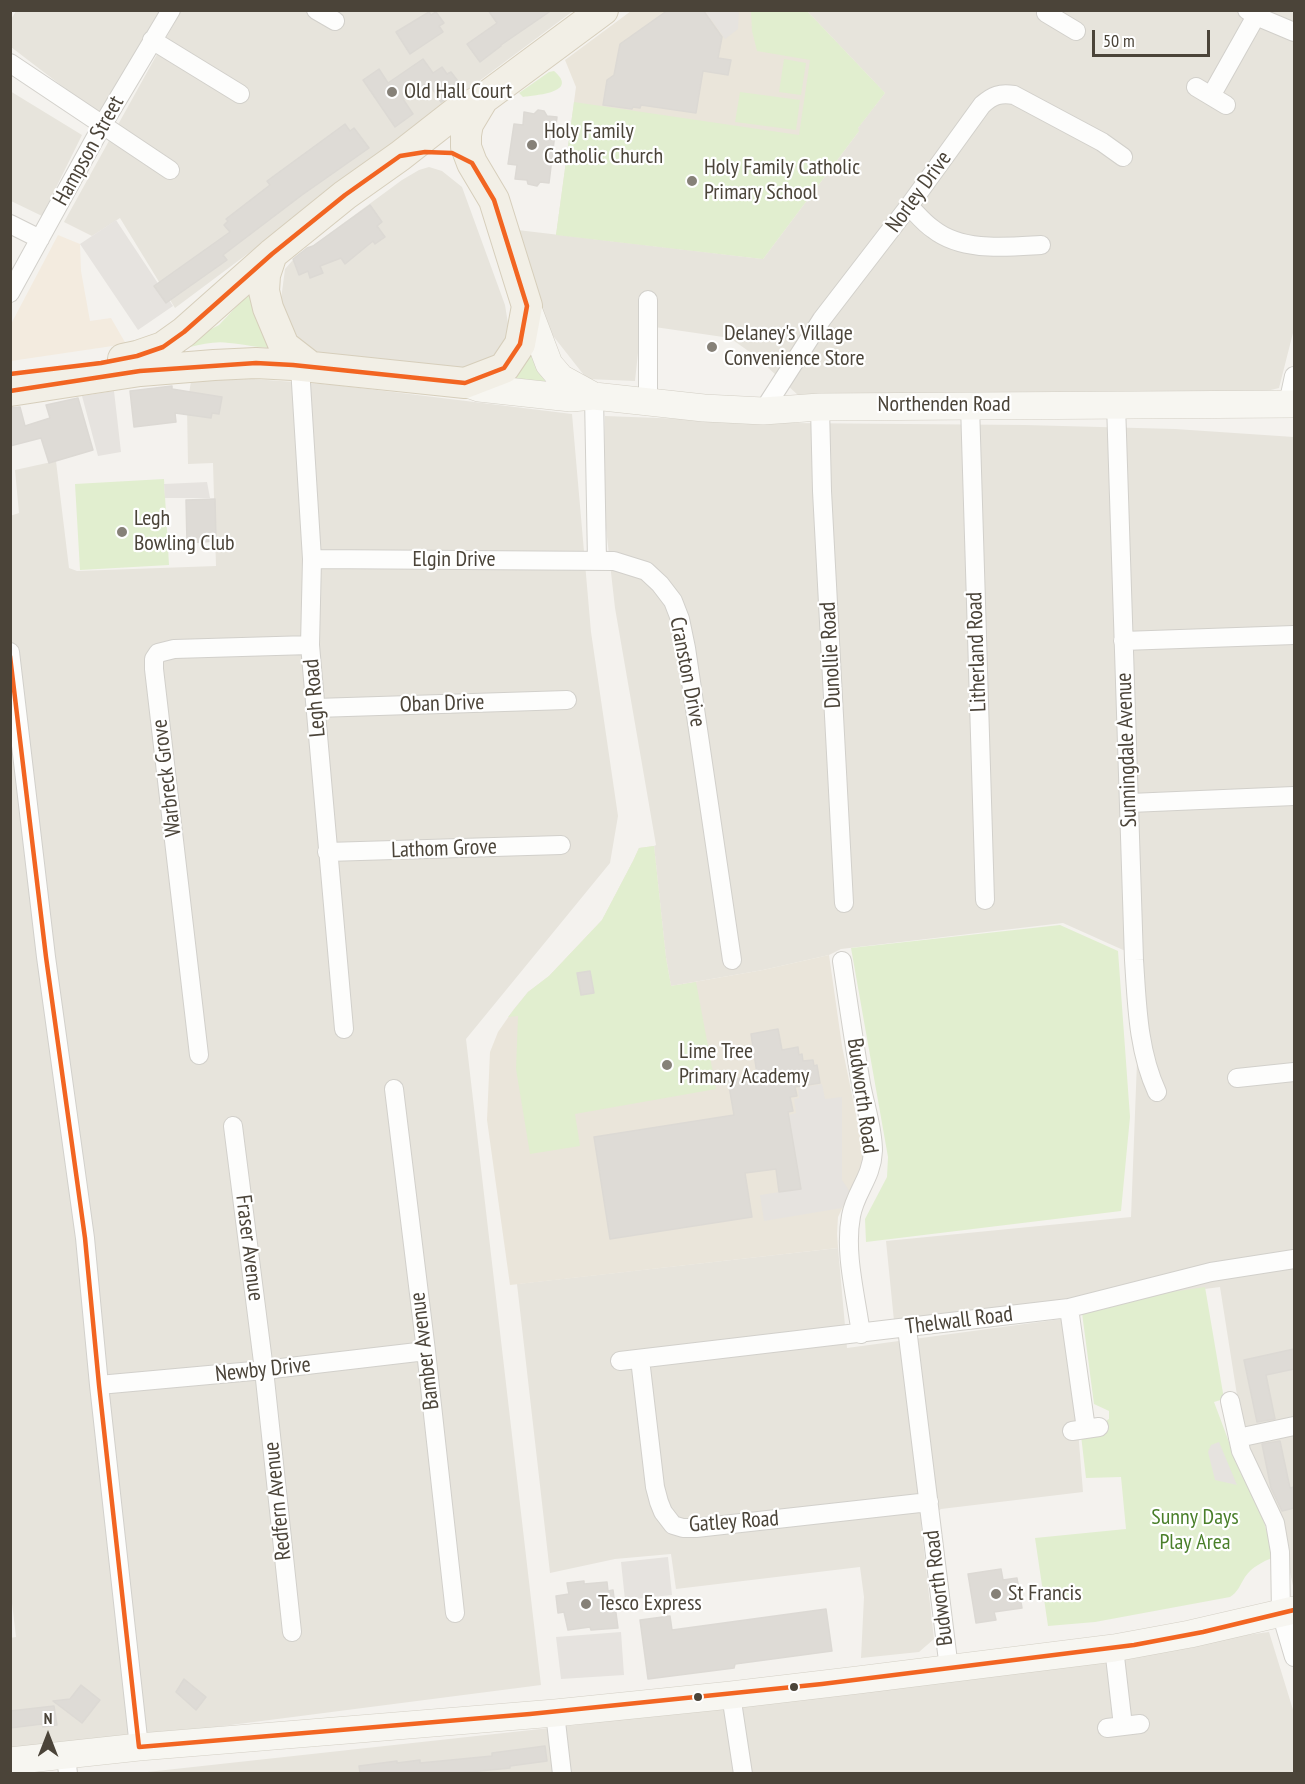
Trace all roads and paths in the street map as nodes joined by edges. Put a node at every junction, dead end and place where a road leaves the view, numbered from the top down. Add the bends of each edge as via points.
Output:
1 (171, 10) edge
2 (316, 10) edge
3 (603, 10) edge
4 (1251, 13) edge
5 (1046, 14) dead end
6 (335, 21) dead end
7 (1070, 22) edge
8 (1294, 32) edge
9 (152, 40) junction
10 (10, 63) edge
11 (240, 94) dead end
12 (1211, 96) dead end
13 (483, 99) junction
14 (103, 124) junction
15 (400, 156) junction
16 (1124, 157) dead end
17 (472, 163) junction
18 (170, 170) dead end
19 (909, 206) junction
20 (10, 224) edge
21 (1041, 245) dead end
22 (36, 246) junction
23 (272, 254) junction
24 (10, 293) edge
25 (648, 300) dead end
26 (527, 306) junction
27 (305, 367) junction
28 (10, 374) edge
29 (1294, 376) edge
30 (465, 383) junction
31 (10, 391) edge
32 (594, 396) junction
33 (648, 401) junction
34 (1291, 404) edge
35 (970, 405) junction
36 (1116, 405) junction
37 (820, 407) junction
38 (763, 411) junction
39 (312, 559) junction
40 (597, 561) junction
41 (1294, 635) edge
42 (1123, 641) junction
43 (310, 645) junction
44 (10, 652) edge
45 (567, 700) dead end
46 (316, 708) junction
47 (1294, 796) edge
48 (1130, 803) junction
49 (561, 845) dead end
50 (327, 852) junction
51 (985, 900) dead end
52 (844, 903) dead end
53 (732, 960) dead end
54 (842, 962) dead end
55 (344, 1029) dead end
56 (199, 1054) dead end
57 (1294, 1072) edge
58 (1237, 1078) dead end
59 (394, 1089) dead end
60 (1157, 1092) dead end
61 (233, 1126) dead end
62 (1294, 1259) edge
63 (1069, 1308) junction
64 (907, 1328) junction
65 (861, 1334) junction
66 (426, 1352) junction
67 (640, 1359) junction
68 (620, 1361) dead end
69 (264, 1370) junction
70 (99, 1385) junction
71 (1230, 1401) dead end
72 (1294, 1426) edge
73 (1086, 1429) dead end
74 (1238, 1438) junction
75 (929, 1502) junction
76 (1288, 1612) edge
77 (455, 1613) dead end
78 (292, 1632) dead end
79 (1114, 1648) junction
80 (1294, 1657) edge
81 (949, 1669) junction
82 (731, 1695) junction
83 (555, 1713) junction
84 (1123, 1726) dead end
85 (139, 1747) junction
86 (10, 1761) edge
87 (67, 1764) edge
88 (562, 1773) edge
89 (743, 1773) edge

1 - 9 street, Hampson Street
2 - 6 street
3 - 13 main road
4 - 8 street
4 - 12 street
5 - 7 street
9 - 11 street
9 - 14 street, Hampson Street
10 - 14 street
13 - 15 main road via 455,113
13 - 17 main road via 466,135
14 - 18 street
14 - 22 street, Hampson Street
15 - 17 main road via 452,153
15 - 23 main road
16 - 19 street, Norley Drive via 1014,95 992,96
17 - 26 main road via 494,200
19 - 21 street via 933,230 959,242
19 - 38 street, Norley Drive via 822,319
20 - 22 street
22 - 24 street, Hampson Street
23 - 27 main road via 264,291 268,308 284,346
23 - 28 main road via 163,347 101,363
25 - 33 street
26 - 30 main road via 520,344 504,368
26 - 32 street, Northenden Road via 549,364 561,378
27 - 30 main road, Northenden Road
27 - 31 main road, Northenden Road via 256,363 140,370
27 - 39 street, Legh Road
29 - 34 street
30 - 32 street, Northenden Road via 571,398
32 - 33 street, Northenden Road
32 - 40 street
33 - 38 street, Northenden Road
34 - 36 street, Northenden Road
35 - 36 street, Northenden Road
35 - 37 street, Northenden Road
35 - 51 street, Litherland Road
36 - 42 street, Sunningdale Avenue
37 - 38 street, Northenden Road
37 - 52 street, Dunollie Road
39 - 40 street, Elgin Drive
39 - 43 street, Legh Road
40 - 53 street, Cranston Drive via 614,561 646,571 673,602 680,619
41 - 42 street
42 - 48 street, Sunningdale Avenue
43 - 46 street, Legh Road
43 - 56 street, Warbreck Grove via 174,649 158,653 154,659
44 - 70 street via 46,957 85,1238
45 - 46 street, Oban Drive
46 - 50 street, Legh Road
47 - 48 street
48 - 60 street, Sunningdale Avenue via 1138,1015 1142,1047
49 - 50 street, Lathom Grove
50 - 55 street, Legh Road
54 - 65 street, Budworth Road via 873,1151 869,1175 851,1213 849,1230
57 - 58 street
59 - 66 street, Bamber Avenue
61 - 69 street, Fraser Avenue
62 - 63 street, Thelwall Road via 1211,1272
63 - 64 street, Thelwall Road
63 - 73 street
64 - 65 street, Thelwall Road
64 - 75 street, Budworth Road
65 - 67 street, Thelwall Road
66 - 69 street, Newby Drive
66 - 77 street, Bamber Avenue
67 - 68 street, Thelwall Road
67 - 75 street, Gatley Road via 655,1487 663,1512 673,1525 696,1528
69 - 70 street, Newby Drive
69 - 78 street, Redfern Avenue
70 - 85 street
71 - 74 street
72 - 74 street
74 - 76 street via 1275,1523
75 - 81 street, Budworth Road
76 - 79 street
76 - 80 street
79 - 81 street
79 - 84 street
81 - 82 street
82 - 83 street
82 - 89 street
83 - 85 street
83 - 88 street
85 - 87 street
86 - 87 street

